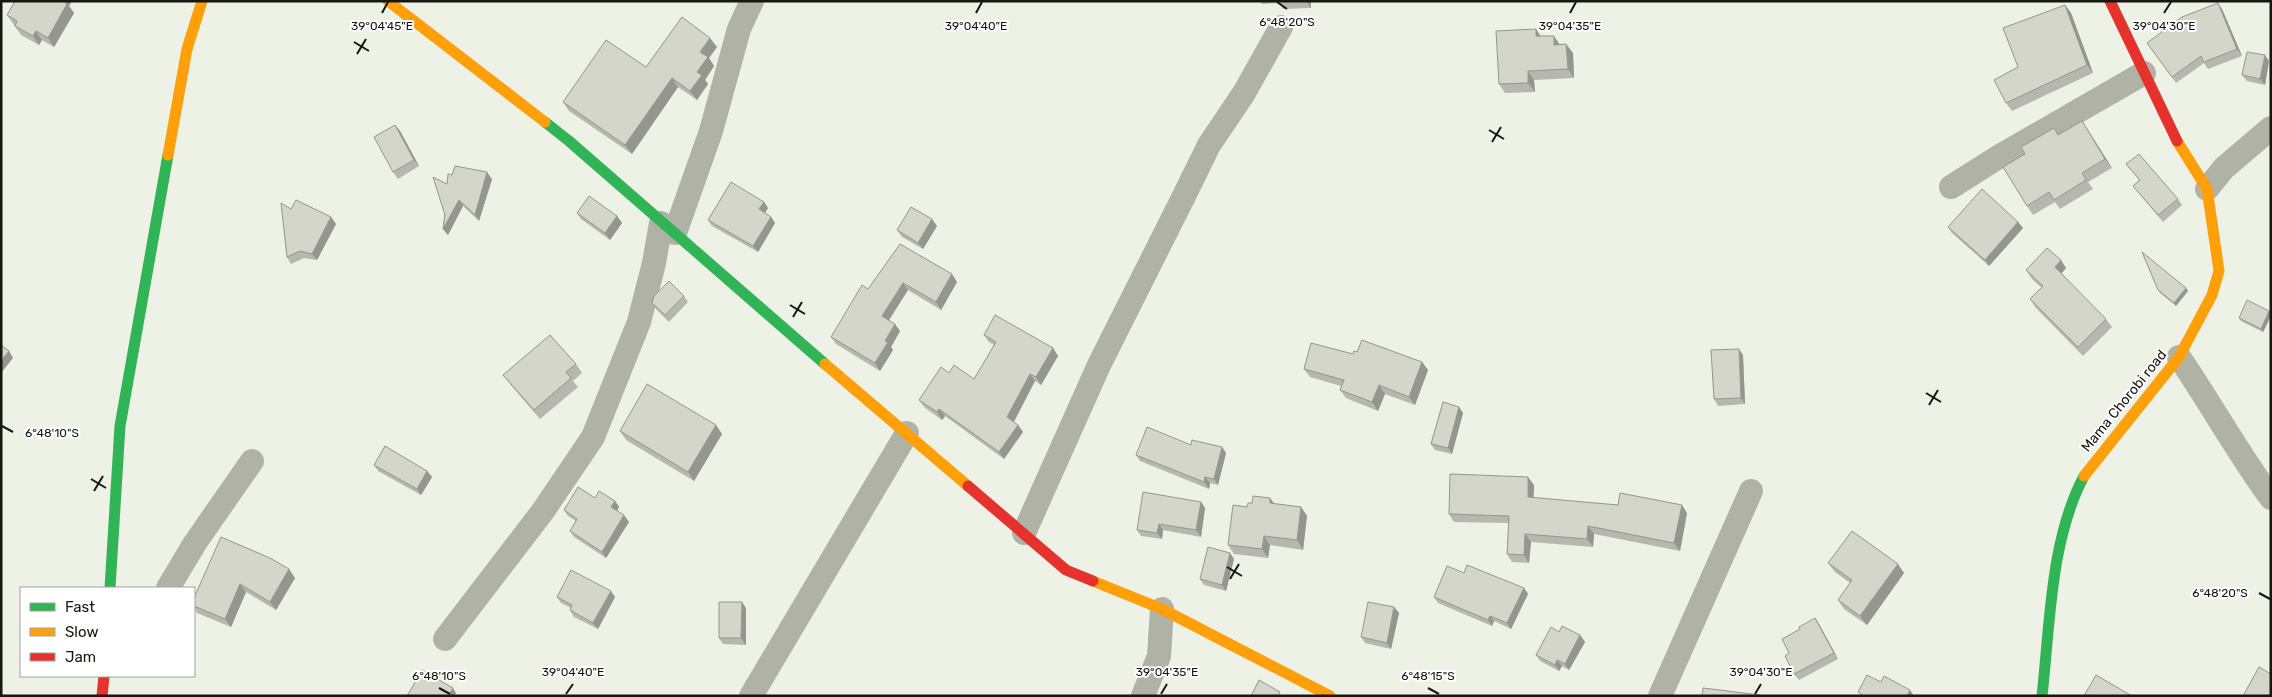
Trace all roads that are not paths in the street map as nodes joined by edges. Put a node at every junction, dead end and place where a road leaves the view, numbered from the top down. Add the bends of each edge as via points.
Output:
1 (202, 1) edge
2 (388, 1) edge
3 (752, 1) edge
4 (2110, 1) edge
5 (1281, 27) dead end
6 (2144, 74) junction
7 (2271, 128) edge
8 (1951, 187) dead end
9 (2207, 189) junction
10 (668, 228) junction
11 (2179, 358) junction
12 (907, 434) junction
13 (252, 461) dead end
14 (1752, 491) dead end
15 (2271, 498) edge
16 (1024, 533) junction
17 (110, 587) edge
18 (169, 587) edge
19 (1162, 609) junction
20 (445, 639) dead end
21 (104, 677) edge
22 (102, 696) edge
23 (752, 696) edge
24 (1143, 696) edge
25 (1330, 696) edge
26 (1660, 696) edge
27 (2042, 696) edge

1 - 17 street via 187,49 120,426
2 - 10 street via 569,141
3 - 10 street via 739,29 710,131
4 - 6 street, Mama Chorobi road
5 - 16 street via 1210,145 1184,196 1099,365
6 - 8 street
6 - 9 street, Mama Chorobi road via 2173,135
7 - 9 street via 2224,168
9 - 11 street, Mama Chorobi road via 2220,271 2212,296
10 - 12 street
10 - 20 street via 654,263 639,322 593,437 543,511
11 - 15 street via 2212,405 2239,455
11 - 27 street, Mama Chorobi road via 2100,454 2074,495 2059,544
12 - 16 street
12 - 23 street
13 - 18 street via 195,542
14 - 26 street
16 - 19 street via 1066,570
19 - 24 street via 1159,656
19 - 25 street
21 - 22 street

